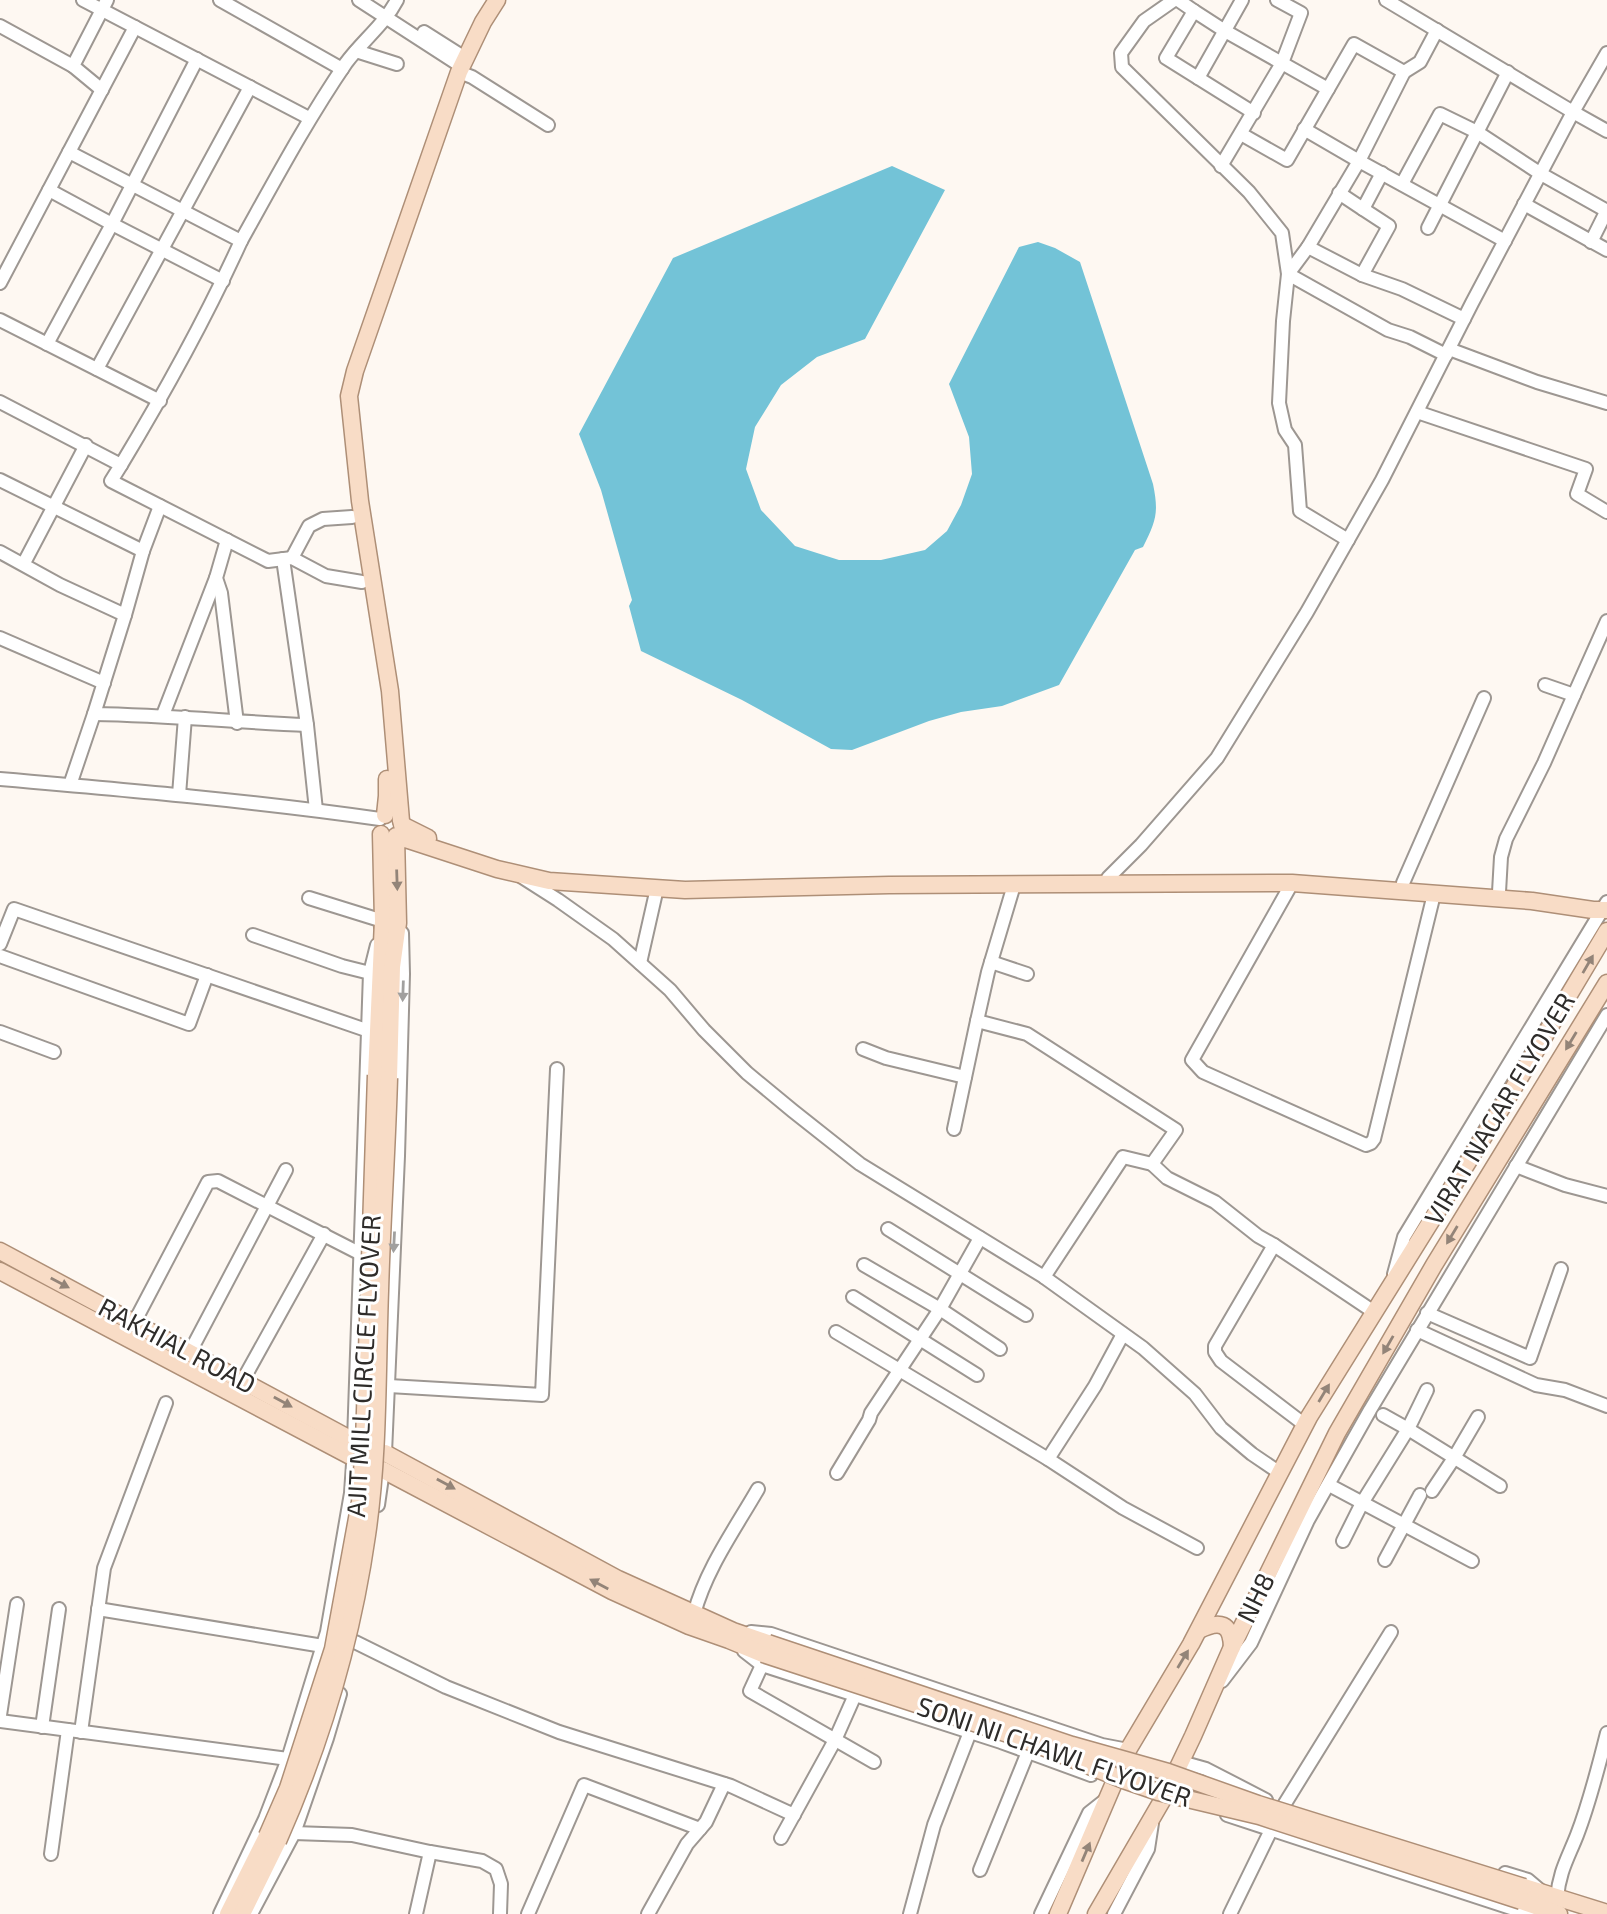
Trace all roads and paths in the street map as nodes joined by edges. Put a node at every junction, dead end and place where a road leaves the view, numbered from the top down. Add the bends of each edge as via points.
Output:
1 (83, 0) edge
2 (220, 0) edge
3 (359, 0) edge
4 (373, 0) edge
5 (487, 0) edge
6 (497, 0) edge
7 (1176, 0) edge
8 (1242, 0) edge
9 (1277, 0) edge
10 (1386, 0) edge
11 (105, 5) edge
12 (392, 10) edge
13 (1194, 11) junction
14 (0, 26) edge
15 (135, 27) junction
16 (1437, 30) junction
17 (1225, 31) junction
18 (356, 51) junction
19 (1607, 53) edge
20 (197, 60) junction
21 (459, 61) junction
22 (1282, 63) junction
23 (397, 64) dead end
24 (73, 66) junction
25 (342, 69) junction
26 (1404, 72) junction
27 (1508, 72) junction
28 (1198, 78) junction
29 (250, 87) junction
30 (1328, 89) junction
31 (102, 90) junction
32 (1573, 112) junction
33 (1254, 113) junction
34 (309, 118) junction
35 (548, 125) dead end
36 (1304, 129) junction
37 (1607, 131) edge
38 (1477, 132) junction
39 (1241, 135) junction
40 (69, 152) junction
41 (1359, 161) junction
42 (1221, 166) junction
43 (1382, 173) junction
44 (1541, 174) junction
45 (132, 184) junction
46 (1402, 184) junction
47 (49, 190) junction
48 (1339, 193) junction
49 (1524, 204) junction
50 (1439, 205) junction
51 (1363, 209) junction
52 (183, 210) junction
53 (1607, 210) edge
54 (112, 224) junction
55 (1428, 228) dead end
56 (241, 240) junction
57 (1505, 241) junction
58 (1591, 242) junction
59 (1308, 247) junction
60 (163, 249) junction
61 (1607, 250) edge
62 (0, 251) edge
63 (13, 258) junction
64 (1288, 274) junction
65 (1362, 275) junction
66 (223, 281) junction
67 (0, 283) edge
68 (1464, 319) junction
69 (0, 320) edge
70 (47, 344) junction
71 (1447, 352) junction
72 (97, 369) junction
73 (160, 401) junction
74 (0, 402) edge
75 (1607, 403) edge
76 (1417, 412) junction
77 (86, 445) junction
78 (121, 465) junction
79 (0, 480) edge
80 (160, 506) junction
81 (54, 507) junction
82 (1607, 512) edge
83 (352, 517) junction
84 (227, 540) junction
85 (1348, 540) junction
86 (143, 551) junction
87 (0, 552) edge
88 (287, 558) junction
89 (24, 563) junction
90 (216, 578) junction
91 (362, 582) junction
92 (125, 615) junction
93 (1607, 621) edge
94 (0, 638) edge
95 (104, 683) junction
96 (1545, 685) dead end
97 (1574, 695) junction
98 (1484, 698) dead end
99 (94, 714) junction
100 (163, 715) junction
101 (185, 718) junction
102 (237, 723) junction
103 (307, 725) junction
104 (0, 779) edge
105 (0, 785) edge
106 (70, 785) junction
107 (179, 795) junction
108 (316, 810) junction
109 (389, 825) junction
110 (516, 871) junction
111 (1108, 881) junction
112 (1292, 883) junction
113 (1403, 883) junction
114 (1014, 885) junction
115 (657, 888) junction
116 (1499, 892) junction
117 (1434, 894) junction
118 (309, 898) dead end
119 (1606, 906) edge
120 (391, 922) junction
121 (1607, 931) edge
122 (253, 935) dead end
123 (0, 944) edge
124 (0, 956) edge
125 (990, 962) junction
126 (640, 963) junction
127 (370, 973) junction
128 (1027, 974) dead end
129 (208, 975) junction
130 (1607, 983) edge
131 (1607, 1015) edge
132 (977, 1021) junction
133 (369, 1031) junction
134 (0, 1032) edge
135 (863, 1049) dead end
136 (54, 1052) dead end
137 (557, 1069) dead end
138 (965, 1077) junction
139 (954, 1129) dead end
140 (1152, 1164) junction
141 (1516, 1166) junction
142 (286, 1170) dead end
143 (1607, 1196) edge
144 (268, 1207) junction
145 (888, 1229) dead end
146 (324, 1234) junction
147 (980, 1238) junction
148 (1274, 1245) junction
149 (0, 1251) edge
150 (361, 1254) junction
151 (864, 1265) dead end
152 (1561, 1269) dead end
153 (0, 1271) edge
154 (961, 1274) junction
155 (1044, 1277) junction
156 (1391, 1286) junction
157 (1422, 1286) junction
158 (1438, 1295) junction
159 (853, 1297) dead end
160 (940, 1309) junction
161 (1374, 1312) junction
162 (1427, 1313) junction
163 (1026, 1315) dead end
164 (134, 1323) junction
165 (1417, 1330) junction
166 (836, 1332) dead end
167 (1123, 1334) junction
168 (921, 1338) junction
169 (1000, 1349) dead end
170 (190, 1352) junction
171 (899, 1371) junction
172 (977, 1375) dead end
173 (243, 1380) junction
174 (389, 1386) junction
175 (1427, 1390) dead end
176 (166, 1403) dead end
177 (1607, 1406) edge
178 (1383, 1415) dead end
179 (1478, 1417) dead end
180 (1305, 1425) junction
181 (1408, 1430) junction
182 (354, 1441) junction
183 (385, 1453) junction
184 (354, 1458) junction
185 (1454, 1458) junction
186 (1048, 1459) junction
187 (383, 1470) junction
188 (837, 1473) dead end
189 (1280, 1473) junction
190 (1329, 1485) junction
191 (1500, 1486) dead end
192 (758, 1489) dead end
193 (1363, 1503) junction
194 (1404, 1526) junction
195 (1343, 1541) dead end
196 (1197, 1548) dead end
197 (1385, 1560) dead end
198 (1472, 1561) dead end
199 (17, 1604) dead end
200 (59, 1609) dead end
201 (98, 1609) junction
202 (694, 1614) junction
203 (1199, 1630) junction
204 (1391, 1632) dead end
205 (731, 1635) junction
206 (355, 1642) junction
207 (323, 1646) junction
208 (1232, 1647) junction
209 (764, 1654) junction
210 (855, 1695) junction
211 (1211, 1696) junction
212 (0, 1715) edge
213 (0, 1721) edge
214 (42, 1727) junction
215 (74, 1731) junction
216 (970, 1732) junction
217 (1607, 1733) edge
218 (835, 1740) junction
219 (1128, 1750) junction
220 (1028, 1752) junction
221 (288, 1759) junction
222 (874, 1762) dead end
223 (1181, 1762) junction
224 (724, 1784) junction
225 (1111, 1791) junction
226 (1163, 1799) junction
227 (1283, 1805) junction
228 (794, 1815) junction
229 (1153, 1815) junction
230 (700, 1829) junction
231 (1271, 1830) junction
232 (270, 1832) junction
233 (294, 1833) junction
234 (781, 1838) dead end
235 (430, 1852) junction
236 (51, 1854) dead end
237 (980, 1870) dead end
238 (1548, 1906) edge
239 (1607, 1913) edge
240 (220, 1914) edge
241 (228, 1914) edge
242 (242, 1914) edge
243 (251, 1914) edge
244 (416, 1914) edge
245 (500, 1914) edge
246 (528, 1914) edge
247 (648, 1914) edge
248 (910, 1914) edge
249 (1041, 1914) edge
250 (1058, 1914) edge
251 (1096, 1914) edge
252 (1114, 1914) edge
253 (1230, 1914) edge

1 - 11 street
2 - 25 street
3 - 12 street
4 - 12 street
5 - 21 main road
6 - 21 main road
7 - 13 street
7 - 42 street via 1144,21 1121,53 1122,67
8 - 17 street
9 - 22 street via 1301,13
10 - 16 street
11 - 15 street
11 - 24 street
12 - 18 street
12 - 21 street
13 - 17 street
13 - 28 street via 1166,58
14 - 24 street
15 - 20 street
15 - 31 street
16 - 26 street via 1420,62
16 - 27 street
17 - 22 street
17 - 28 street
18 - 23 street
18 - 25 street
19 - 32 street
20 - 29 street
20 - 45 street
21 - 35 street via 472,77
21 - 83 main road via 344,368 339,396
21 - 109 main road via 349,396 360,501 390,691
22 - 30 street
22 - 33 street
24 - 31 street
25 - 34 street
26 - 30 street via 1354,44
26 - 41 street
27 - 32 street
27 - 38 street
28 - 33 street
29 - 34 street
29 - 52 street
30 - 36 street
31 - 40 street
32 - 37 street
32 - 44 street
33 - 39 street
34 - 56 street
36 - 39 street via 1287,160
36 - 41 street
38 - 44 street
38 - 46 street via 1440,114
38 - 50 street
39 - 42 street
40 - 45 street
40 - 47 street
41 - 43 street
41 - 48 street
42 - 64 street via 1282,233
43 - 46 street
43 - 51 street
44 - 49 street
44 - 53 street
45 - 52 street
45 - 54 street
46 - 50 street
47 - 54 street
47 - 63 street
48 - 51 street
48 - 59 street
49 - 57 street
49 - 58 street
50 - 55 street
50 - 57 street
51 - 65 street via 1389,226
52 - 56 street
52 - 60 street
53 - 58 street
54 - 60 street
54 - 70 street
56 - 66 street
57 - 68 street
58 - 61 street
59 - 64 street
59 - 65 street
60 - 66 street
60 - 72 street
62 - 63 street
63 - 67 street
64 - 71 street via 1388,330
64 - 85 street via 1279,403 1285,430 1295,445 1300,511
65 - 68 street
66 - 73 street
68 - 71 street
69 - 70 street
70 - 72 street
71 - 75 street
71 - 76 street
72 - 73 street
73 - 78 street
74 - 77 street
76 - 82 street via 1586,469 1577,494
76 - 85 street
77 - 78 street
77 - 81 street
78 - 80 street via 111,481
79 - 81 street
80 - 84 street
80 - 86 street
81 - 86 street
81 - 89 street
83 - 88 street via 323,519 309,526
83 - 91 main road
84 - 88 street via 268,561
84 - 90 street
85 - 111 street via 1217,758
86 - 92 street
87 - 89 street
88 - 91 street via 326,576
88 - 103 street
89 - 92 street
90 - 100 street
90 - 102 street
91 - 109 main road via 380,692
92 - 95 street
93 - 97 street
94 - 95 street
95 - 99 street
96 - 97 street
97 - 116 street via 1506,839
98 - 113 street
99 - 100 street
99 - 106 street
100 - 101 street
101 - 102 street
101 - 107 street
102 - 103 street
103 - 108 street
104 - 106 street
105 - 109 street
106 - 107 street
107 - 108 street
108 - 109 street
109 - 110 main road
109 - 120 main road, AJIT MILL CIRCLE FLYOVER
110 - 111 main road via 685,883
110 - 115 main road via 550,881
110 - 126 street
111 - 112 main road
111 - 113 main road via 1292,876
111 - 114 main road
112 - 117 main road
112 - 117 street via 1192,1060 1203,1072 1366,1144 1374,1139
113 - 116 main road
114 - 115 main road
114 - 125 street
115 - 126 street
116 - 119 main road
117 - 119 main road
118 - 120 street
119 - 156 street via 1404,1237
120 - 127 street
120 -> 174 street via 403,934 403,974
120 - 232 main road, AJIT MILL CIRCLE FLYOVER, bridge via 360,1502 333,1649
156 -> 121 main road, VIRAT NAGAR FLYOVER
122 - 127 street
123 - 129 street via 14,909
124 - 129 street via 189,1024
125 - 128 street
125 - 132 street
126 - 147 street via 747,1073 793,1111 860,1164
127 - 133 street
129 - 133 street
130 -> 157 main road, VIRAT NAGAR FLYOVER
131 - 141 street
132 - 138 street
132 - 140 street via 1027,1034 1176,1130
133 - 150 street
134 - 136 street
135 - 138 street
137 - 174 street via 542,1395
138 - 139 street
140 - 148 street
140 - 155 street via 1123,1157
141 - 143 street
141 - 158 street
142 - 144 street
144 - 146 street
144 - 164 street via 218,1181 208,1182
144 - 170 street
145 - 154 street
146 - 150 street
146 - 173 street
147 - 154 street
147 - 155 street
148 - 161 street
148 - 180 street via 1214,1352
149 -> 164 main road, RAKHIAL ROAD
150 - 182 street
151 - 160 street
152 - 162 street via 1530,1358
153 - 184 main road, RAKHIAL ROAD
154 - 160 street
154 - 163 street
155 - 167 street
156 - 161 main road, NH8
157 - 158 street
157 -> 208 main road, NH8 via 1337,1433
158 - 162 street
159 - 168 street
160 - 168 street
160 - 169 street
180 -> 161 main road, NH8
162 - 165 street
164 - 170 main road, RAKHIAL ROAD
165 - 177 street via 1536,1385
165 - 190 street
166 - 171 street
167 - 186 street
167 - 189 street via 1195,1394 1221,1428
168 - 171 street
168 - 172 street
170 - 173 main road, RAKHIAL ROAD
171 - 186 street
171 - 188 street
173 -> 182 main road, RAKHIAL ROAD
174 - 183 street
175 - 181 street
176 - 201 street via 104,1568
178 - 181 street
179 - 185 street
180 - 189 main road, NH8
181 - 185 street
181 - 193 street
182 - 183 street
182 - 184 street
183 - 187 street
183 -> 202 main road via 618,1579
184 - 187 street
184 - 207 street
185 - 191 street
185 - 194 street
186 - 196 street via 1123,1508
205 -> 187 main road via 689,1626 612,1591
187 - 206 street
189 - 203 main road, NH8
190 - 193 street
190 - 211 street via 1251,1643
192 - 202 street via 716,1562
193 - 194 street
193 - 195 street
194 - 197 street
194 - 198 street
199 - 212 street
200 - 214 street
201 - 207 street
201 - 215 street
202 - 205 main road
203 - 208 main road via 1209,1625 1227,1628
219 -> 203 main road, NH8
204 - 227 street
205 - 209 main road, SONI NI CHAWL FLYOVER
205 - 219 street via 771,1634
206 - 224 street via 446,1687 559,1732
206 - 233 street
207 - 221 street
208 - 211 main road, NH8
209 - 210 street
209 - 218 street via 750,1691
209 - 238 main road, SONI NI CHAWL FLYOVER, bridge via 1023,1739 1147,1788 1259,1816 1522,1894
210 - 216 street
210 - 218 street
211 - 223 main road, NH8
213 - 214 street
214 - 215 street
215 - 221 street
215 - 236 street
216 - 220 street
216 - 248 street via 934,1825
217 - 238 street via 1577,1835
218 - 222 street
218 - 228 street
219 - 225 main road, NH8
220 - 225 street via 1094,1776
220 - 237 street
221 - 232 street
223 - 226 main road, NH8
223 - 227 street
224 - 228 street
224 - 230 street
225 - 249 street via 1089,1813
250 -> 225 main road, NH8
226 - 229 main road, NH8
226 - 231 street
227 - 238 street via 1528,1880
228 - 234 street
229 - 251 main road, NH8
229 - 252 street via 1148,1849
230 - 246 street via 584,1785
230 - 247 street
231 - 238 street via 1511,1908
231 - 253 street
232 - 233 street
232 - 240 street
232 - 241 main road, AJIT MILL CIRCLE FLYOVER
232 - 242 main road, AJIT MILL CIRCLE FLYOVER
233 - 235 street via 352,1835
233 - 243 street
235 - 244 street
235 - 245 street via 482,1861 496,1869 501,1884
238 - 239 main road, SONI NI CHAWL FLYOVER

